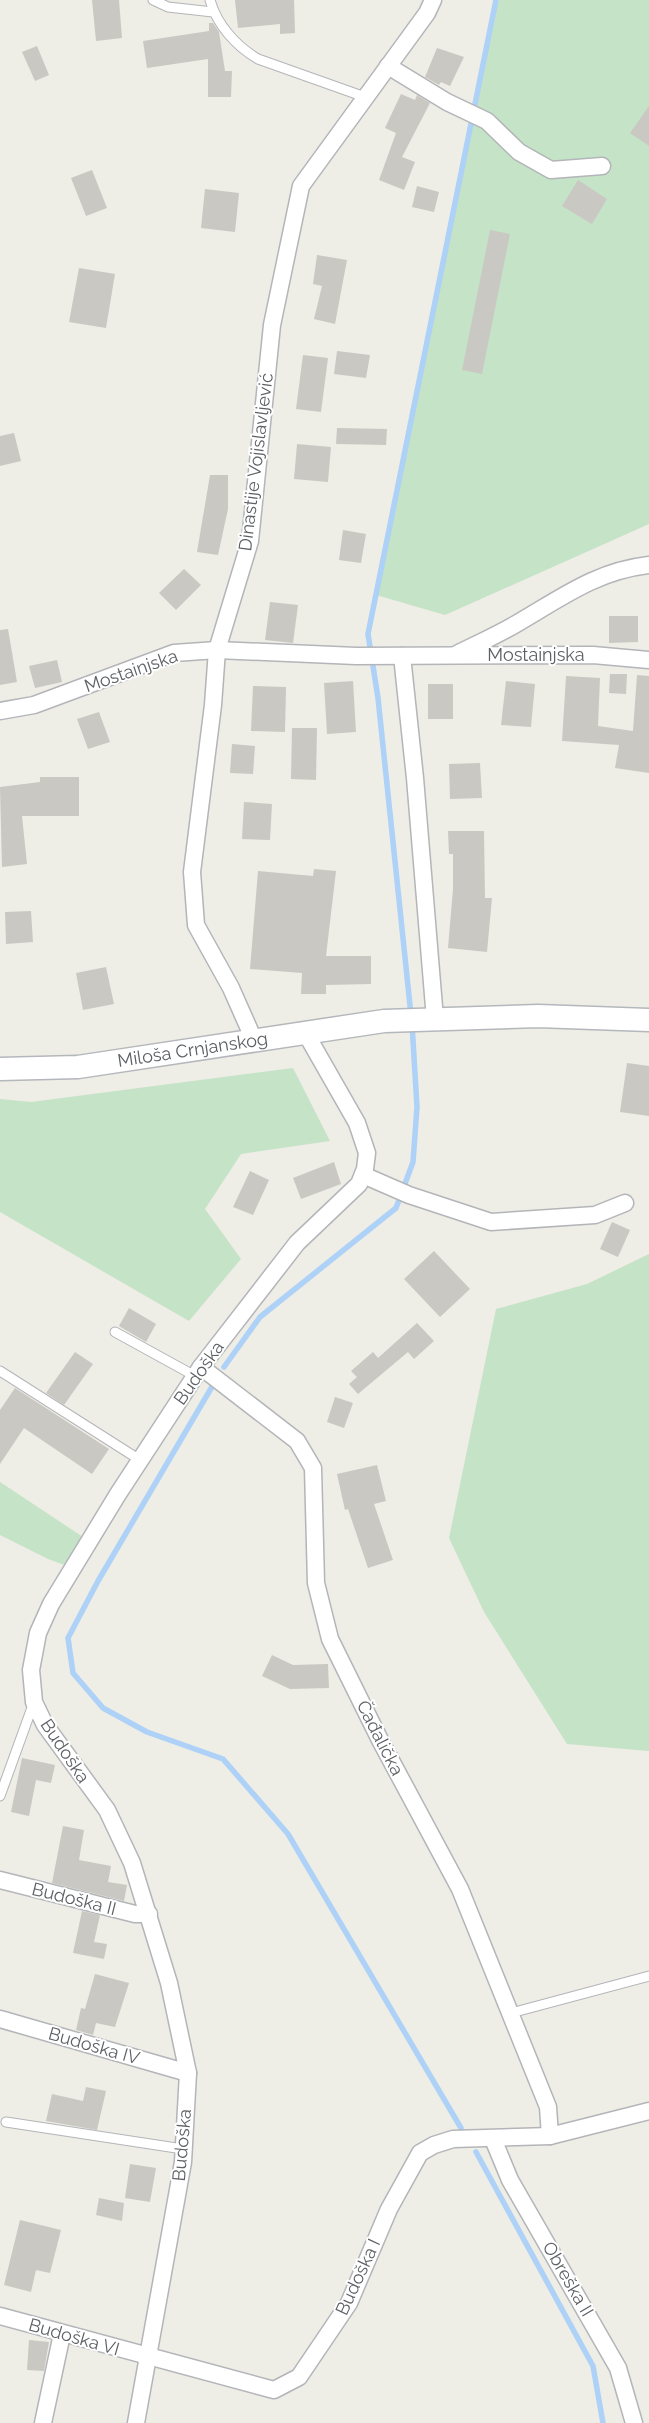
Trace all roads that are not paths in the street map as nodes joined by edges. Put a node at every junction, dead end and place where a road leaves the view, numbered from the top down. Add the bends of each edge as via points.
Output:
1 (153, 0) edge
2 (210, 0) edge
3 (433, 0) edge
4 (213, 12) junction
5 (388, 66) junction
6 (365, 97) junction
7 (602, 166) dead end
8 (649, 565) edge
9 (217, 650) junction
10 (398, 656) junction
11 (456, 656) junction
12 (649, 660) edge
13 (0, 711) edge
14 (428, 1019) junction
15 (649, 1020) edge
16 (305, 1032) junction
17 (254, 1040) junction
18 (0, 1069) edge
19 (363, 1175) junction
20 (625, 1203) dead end
21 (115, 1332) dead end
22 (0, 1371) edge
23 (198, 1371) junction
24 (140, 1460) junction
25 (34, 1702) junction
26 (0, 1796) edge
27 (0, 1880) edge
28 (148, 1914) junction
29 (649, 1976) edge
30 (511, 2013) junction
31 (0, 2019) edge
32 (188, 2073) junction
33 (649, 2112) edge
34 (6, 2122) dead end
35 (550, 2136) junction
36 (493, 2139) junction
37 (183, 2150) junction
38 (0, 2316) edge
39 (62, 2334) junction
40 (149, 2358) junction
41 (43, 2423) edge
42 (136, 2423) edge
43 (634, 2423) edge

1 - 4 lane via 168,7
2 - 4 lane
3 - 5 street, Dinastije Vojislavljević
4 - 6 lane via 238,44 258,59
5 - 6 street, Dinastije Vojislavljević
5 - 7 street via 447,102 487,121 519,152 551,170
6 - 9 street, Dinastije Vojislavljević via 301,186 272,325 250,541
8 - 11 street via 612,572 579,585
9 - 10 street, Mostainjska
9 - 13 street, Mostainjska via 174,652 34,706
9 - 17 street, Dinastije Vojislavljević via 192,872 196,925 231,988
10 - 11 street, Mostainjska
10 - 14 street via 415,778
11 - 12 street, Mostainjska via 593,656
14 - 15 main road via 559,1016
14 - 16 main road, Miloša Crnjanskog via 384,1021
16 - 17 main road, Miloša Crnjanskog
16 - 19 street via 357,1123 367,1153
17 - 18 main road, Miloša Crnjanskog via 78,1067
19 - 20 street via 409,1195 491,1222 595,1215
19 - 23 street, Budoška via 359,1184 297,1243
21 - 23 lane
22 - 24 lane
23 - 24 street, Budoška
23 - 30 street, Čađalička via 297,1441 313,1468 316,1583 330,1639 460,1889
24 - 25 street, Budoška via 51,1604 38,1634 30,1670
25 - 26 lane
25 - 28 street, Budoška via 45,1725 107,1810 132,1863
27 - 28 street, Budoška II via 135,1914
28 - 32 street, Budoška via 168,1983
29 - 30 lane
30 - 35 street, Čađalička via 548,2106
31 - 32 street, Budoška IV
32 - 37 street, Budoška
33 - 35 street
34 - 37 lane
35 - 36 street
36 - 40 street, Budoška I via 453,2139 420,2153 389,2209 349,2303 299,2377 274,2390
36 - 43 street, Obreška II via 510,2180 618,2368
37 - 40 street, Budoška
38 - 39 street, Budoška VI
39 - 40 street, Budoška VI
39 - 41 street
40 - 42 street, Budoška

